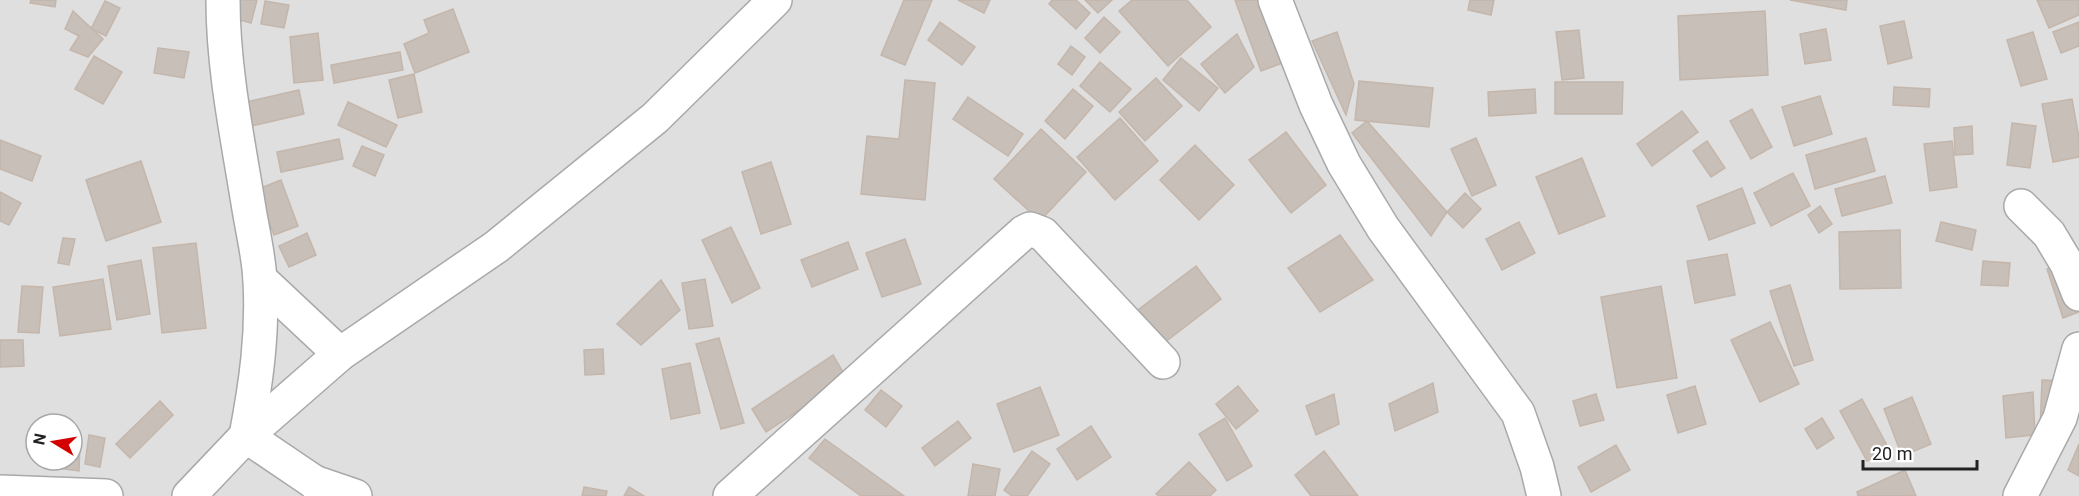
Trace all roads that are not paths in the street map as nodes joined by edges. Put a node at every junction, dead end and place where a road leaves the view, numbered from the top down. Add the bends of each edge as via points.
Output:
1 (223, 0) edge
2 (775, 0) edge
3 (1278, 2) edge
4 (2021, 206) dead end
5 (260, 279) junction
6 (2079, 294) edge
7 (2079, 349) edge
8 (340, 354) junction
9 (1163, 362) dead end
10 (246, 436) junction
11 (320, 489) edge
12 (0, 492) edge
13 (106, 496) edge
14 (189, 496) edge
15 (355, 496) edge
16 (730, 496) edge
17 (1544, 496) edge
18 (2020, 496) edge

1 - 5 street via 223,28
2 - 8 street via 656,118 496,247
3 - 17 street via 1316,105 1344,164 1383,228 1518,413
4 - 6 street via 2049,234
5 - 8 street
5 - 10 street via 261,339
7 - 18 street via 2060,418
8 - 10 street
9 - 16 street via 1042,234 1030,229
10 - 11 street
10 - 14 street
11 - 15 street
12 - 13 street

